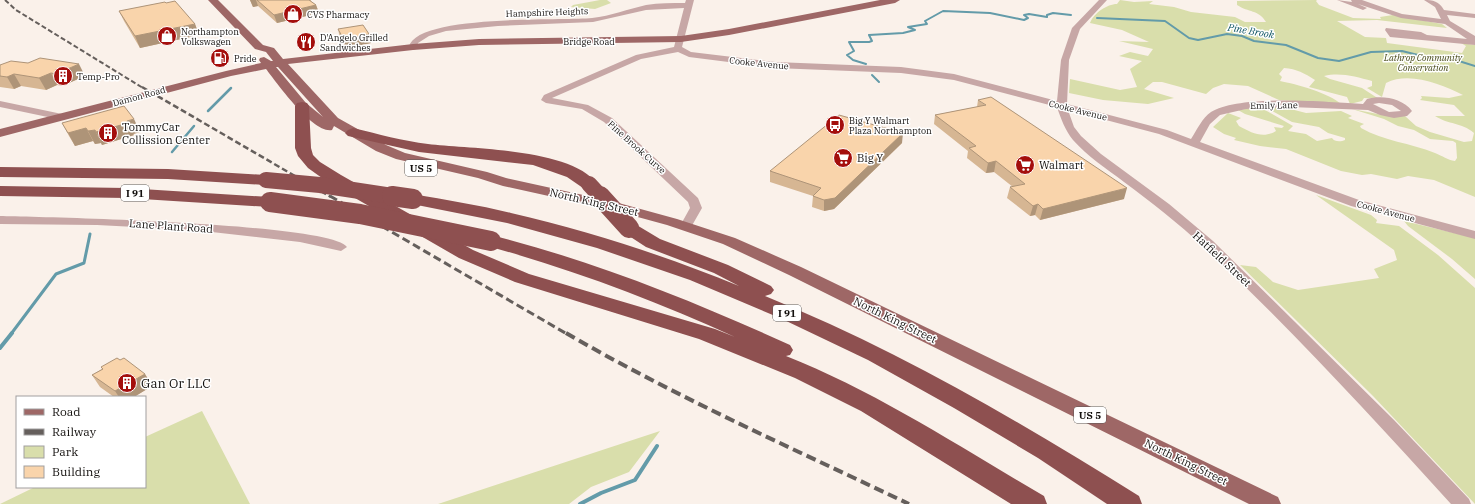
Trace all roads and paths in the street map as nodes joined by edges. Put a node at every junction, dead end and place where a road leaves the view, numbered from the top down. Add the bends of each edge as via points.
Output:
1 (213, 0) edge
2 (895, 0) edge
3 (1102, 0) edge
4 (1344, 0) edge
5 (1355, 0) edge
6 (1428, 0) edge
7 (689, 3) edge
8 (1373, 7) junction
9 (1443, 12) junction
10 (1475, 16) edge
11 (1447, 22) junction
12 (1425, 38) dead end
13 (1475, 41) edge
14 (680, 44) junction
15 (259, 47) junction
16 (413, 47) junction
17 (280, 62) junction
18 (267, 64) junction
19 (0, 104) edge
20 (302, 106) junction
21 (1062, 106) junction
22 (1370, 107) dead end
23 (62, 116) junction
24 (0, 133) edge
25 (353, 133) junction
26 (1194, 143) junction
27 (0, 172) edge
28 (503, 182) junction
29 (0, 191) edge
30 (0, 220) edge
31 (686, 226) junction
32 (1475, 235) edge
33 (341, 247) dead end
34 (923, 378) junction
35 (1034, 504) edge
36 (1044, 504) edge
37 (1130, 504) edge
38 (1270, 504) edge
39 (1462, 504) edge

1 - 15 main road, US 5
2 - 14 main road, Bridge Road
3 - 21 street, Hatfield Street via 1076,28 1070,43 1065,60
4 - 8 street via 1341,0 1361,8
5 - 8 street
6 - 9 street
7 - 14 street
7 - 16 street, Hampshire Heights via 644,8 595,20 446,28 419,37
8 - 11 street via 1401,16
9 - 10 street
9 - 11 street
11 - 13 street
12 - 13 street
14 - 16 main road, Bridge Road via 526,40
14 - 21 street, Cooke Avenue via 689,54 782,65 922,72 954,77
14 - 31 street, Pine Brook Curve via 639,57 547,97 546,100 579,105 608,120 694,200 696,208
15 - 17 main road, US 5 via 270,50
15 - 18 main road, US 5 via 259,53
16 - 17 main road, Bridge Road
17 - 18 main road, Damon Road
17 - 25 main road, North King Street / US 5 via 334,121
18 - 20 main road, North King Street / US 5
18 - 23 main road, Damon Road
19 - 23 street
20 - 28 main road, North King Street / US 5 via 339,135 375,153 440,173
20 - 35 highway via 303,148 314,165 466,254 522,278 720,339 803,372 869,405
21 - 26 street, Cooke Avenue
21 - 39 street, Hatfield Street via 1069,127 1078,138 1166,207 1208,244 1388,424
22 - 26 street, Emily Lane via 1269,105 1229,108 1211,117
23 - 24 main road, Damon Road
25 - 28 main road, North King Street / US 5 via 401,156
25 - 34 highway, bridge via 428,149 545,162 574,172 590,184 628,228 653,243 720,269 804,310
26 - 32 street, Cooke Avenue via 1355,203
27 - 34 highway, I 91, bridge via 168,174 266,180 320,185 459,207 543,226 649,258 706,279 809,322
28 - 31 main road, North King Street / US 5 via 615,206
29 - 36 highway, I 91, bridge via 126,193 270,202 375,217 491,241 564,262 700,312 836,377 979,460
30 - 33 street, Lane Plant Road via 164,224 295,238
31 - 38 main road, North King Street / US 5 via 729,241 795,271
34 - 37 highway, I 91

